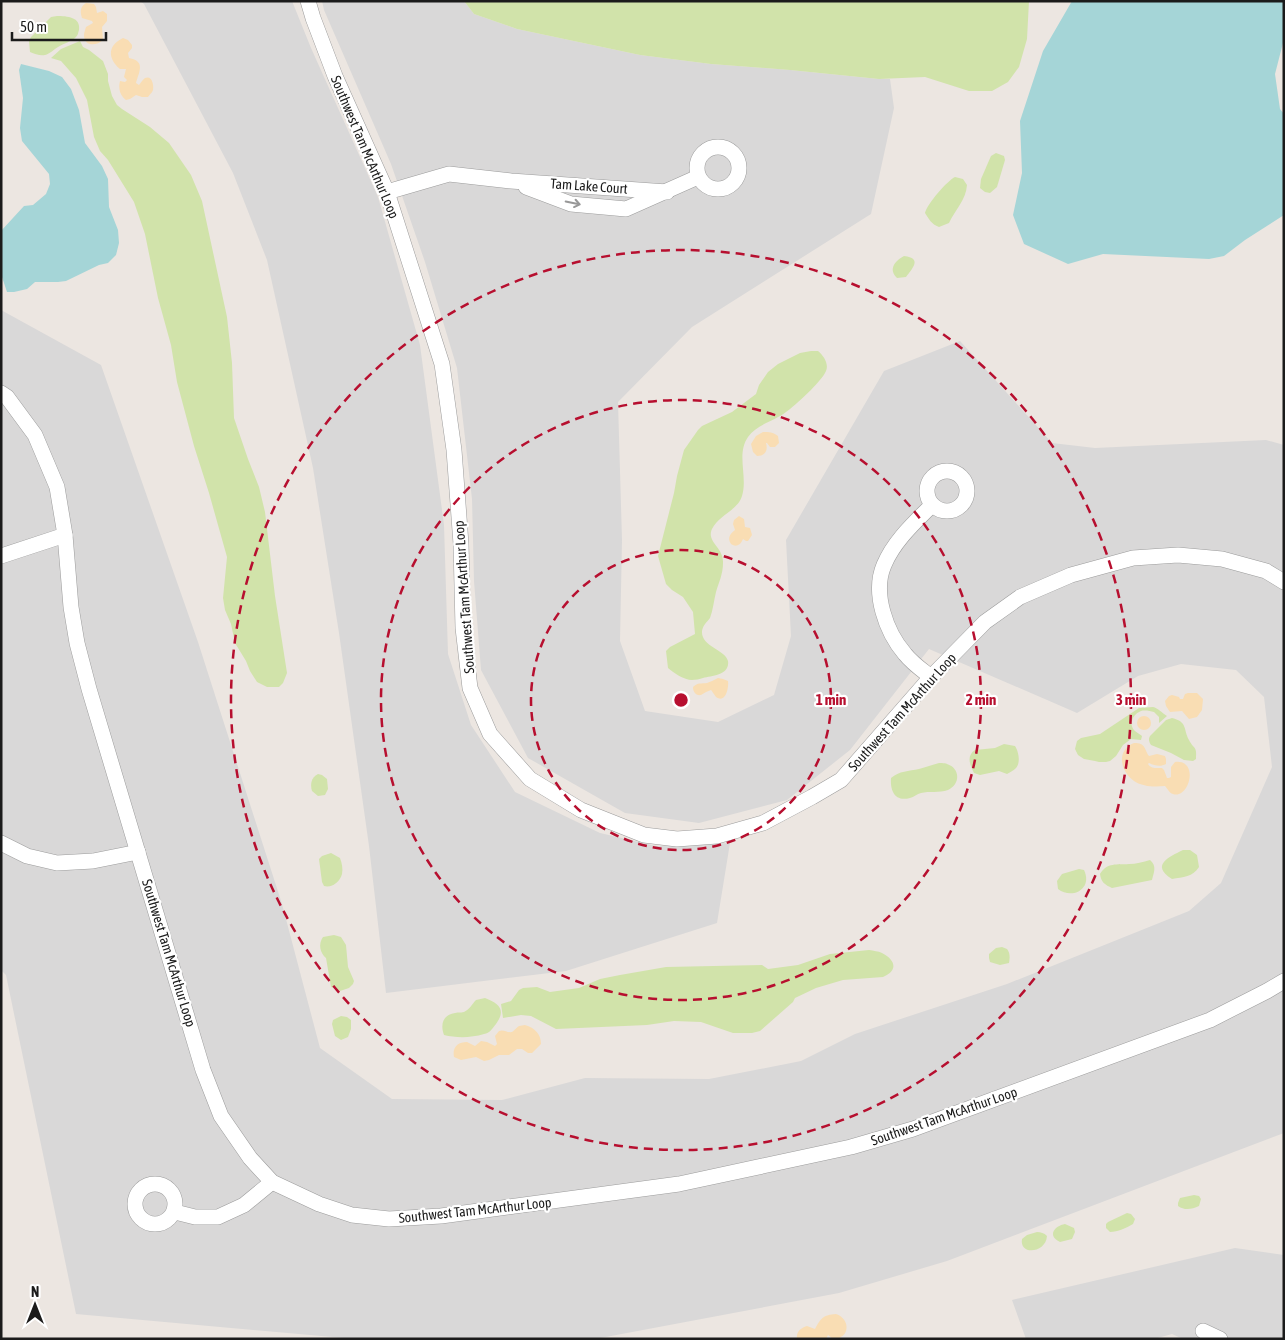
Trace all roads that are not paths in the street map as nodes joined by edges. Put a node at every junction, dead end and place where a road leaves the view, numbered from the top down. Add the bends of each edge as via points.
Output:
1 (308, 1) edge
2 (698, 177) dead end
3 (387, 192) junction
4 (1, 393) edge
5 (932, 505) dead end
6 (66, 535) junction
7 (1, 556) edge
8 (1284, 582) edge
9 (931, 677) junction
10 (1, 843) edge
11 (138, 852) junction
12 (1284, 981) edge
13 (272, 1182) junction
14 (175, 1212) dead end
15 (1203, 1331) dead end
16 (1220, 1339) edge

1 - 3 street, Southwest Tam McArthur Loop via 335,76
2 - 3 street, Tam Lake Court via 667,192 449,174
3 - 9 street, Southwest Tam McArthur Loop via 442,364 454,450 463,628 470,688 490,734 530,779 582,810 644,835 678,839 717,836 763,823 841,780
4 - 6 street, Southwest Tam McArthur Loop via 35,435 57,487
5 - 9 street via 898,541 884,566 880,585 882,613 890,632 905,655
6 - 7 street
6 - 11 street, Southwest Tam McArthur Loop via 70,607 77,643
8 - 9 street, Southwest Tam McArthur Loop via 1266,571 1222,559 1178,554 1133,558 1071,574 1020,597 985,622
10 - 11 street via 28,856 58,863 93,861
11 - 13 street, Southwest Tam McArthur Loop via 203,1070 220,1116
12 - 13 street, Southwest Tam McArthur Loop via 1210,1020 913,1129 679,1184 441,1216 389,1219 352,1215
13 - 14 street via 244,1205 218,1217 195,1217
15 - 16 street

